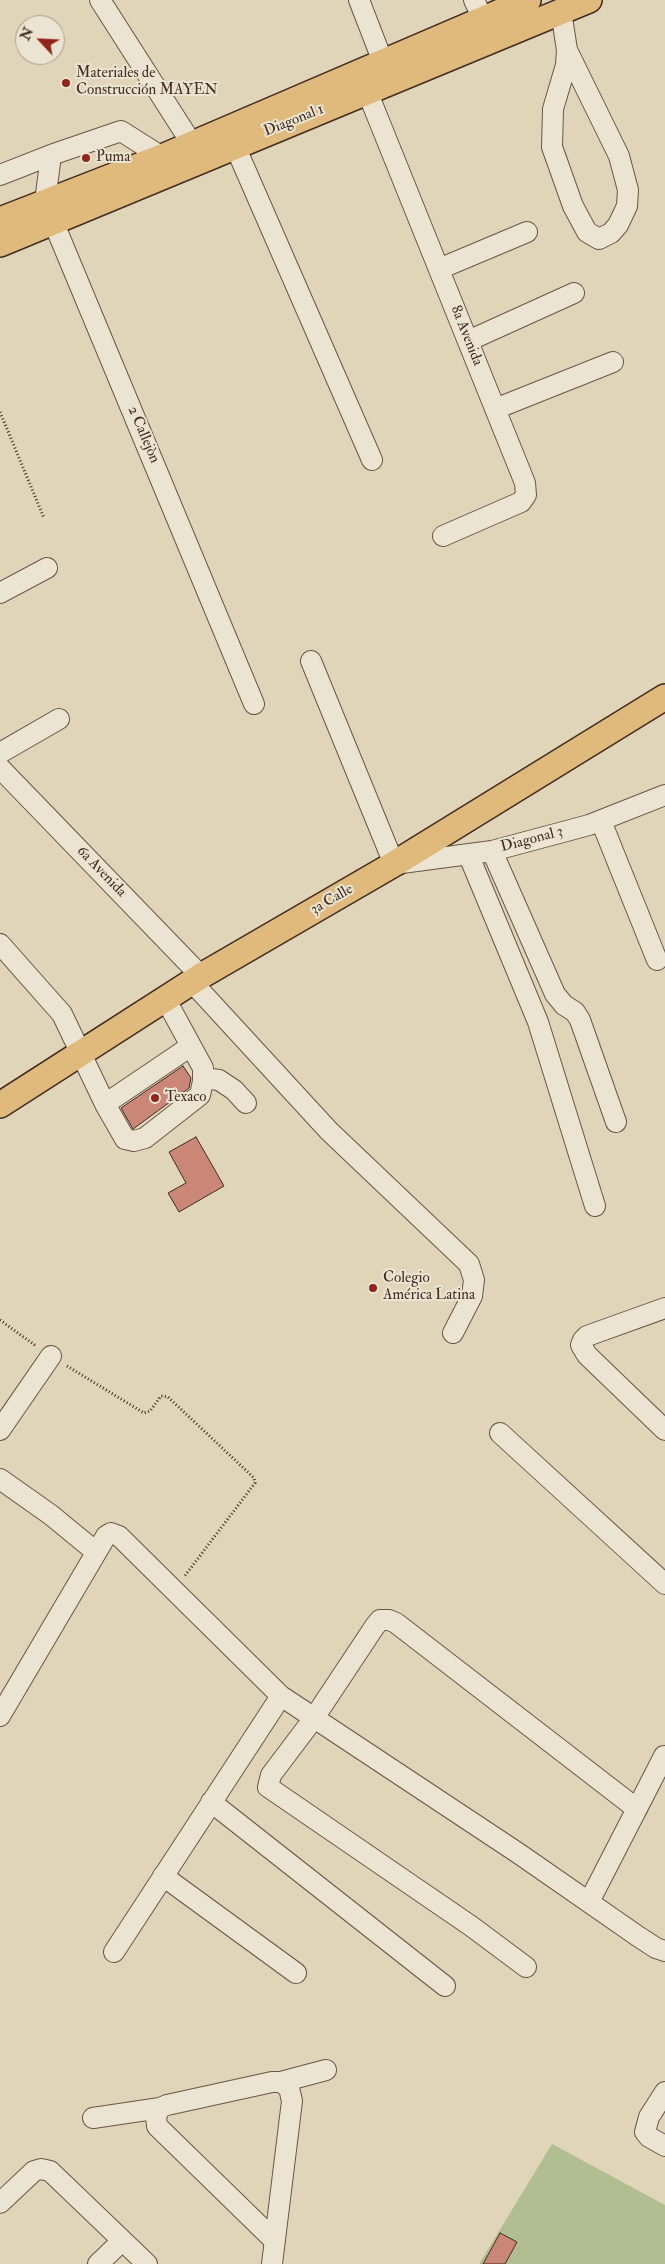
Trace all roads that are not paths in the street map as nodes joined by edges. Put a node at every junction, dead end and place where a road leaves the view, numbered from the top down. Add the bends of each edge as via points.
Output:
1 (100, 0) edge
2 (359, 0) edge
3 (528, 0) edge
4 (589, 0) edge
5 (479, 10) edge
6 (558, 13) junction
7 (448, 47) junction
8 (568, 50) junction
9 (388, 72) junction
10 (351, 91) junction
11 (235, 146) junction
12 (196, 152) junction
13 (51, 155) junction
14 (162, 157) junction
15 (0, 175) edge
16 (49, 212) junction
17 (2, 231) edge
18 (527, 232) dead end
19 (439, 269) junction
20 (574, 292) dead end
21 (468, 341) junction
22 (613, 362) dead end
23 (495, 410) junction
24 (372, 460) dead end
25 (443, 536) dead end
26 (47, 568) dead end
27 (0, 593) edge
28 (311, 661) dead end
29 (665, 697) edge
30 (254, 704) dead end
31 (59, 719) dead end
32 (0, 753) edge
33 (0, 768) edge
34 (665, 796) edge
35 (601, 821) junction
36 (492, 851) junction
37 (469, 856) junction
38 (394, 864) junction
39 (0, 944) edge
40 (657, 960) dead end
41 (197, 979) junction
42 (166, 1000) junction
43 (191, 1046) junction
44 (82, 1053) junction
45 (204, 1081) junction
46 (2, 1100) edge
47 (246, 1103) dead end
48 (105, 1104) junction
49 (616, 1122) dead end
50 (595, 1206) dead end
51 (665, 1308) edge
52 (453, 1333) dead end
53 (51, 1356) road end
54 (665, 1429) edge
55 (0, 1430) edge
56 (500, 1433) dead end
57 (0, 1479) edge
58 (96, 1552) junction
59 (665, 1584) edge
60 (281, 1696) junction
61 (2, 1707) edge
62 (314, 1718) junction
63 (664, 1756) edge
64 (211, 1802) junction
65 (637, 1809) junction
66 (163, 1876) junction
67 (589, 1902) junction
68 (665, 1951) edge
69 (114, 1952) dead end
70 (526, 1967) dead end
71 (296, 1973) dead end
72 (445, 1986) dead end
73 (326, 2070) dead end
74 (281, 2082) junction
75 (665, 2092) edge
76 (160, 2108) junction
77 (92, 2118) dead end
78 (665, 2146) edge
79 (0, 2203) edge
80 (122, 2241) junction
81 (275, 2241) junction
82 (98, 2264) edge
83 (147, 2264) edge
84 (272, 2264) edge

1 - 12 street
2 - 9 street
3 - 5 main road, Diagonal 1
4 - 6 main road, Diagonal 1
5 - 7 main road, Diagonal 1
6 - 7 main road, Diagonal 1
6 - 8 street
7 - 9 main road, Diagonal 1
8 - 8 street via 553,109 552,147 573,206 587,232 599,239 618,225 628,190 619,156
9 - 10 main road, Diagonal 1
10 - 11 main road, Diagonal 1
10 - 12 main road, Diagonal 1
10 - 19 street, 8a Avenida
11 - 12 main road, Diagonal 1
11 - 24 street
12 - 14 main road, Diagonal 1
12 - 16 main road, Diagonal 1
13 - 14 street via 121,131
13 - 15 street
13 - 16 street
14 - 16 main road, Diagonal 1
16 - 17 main road, Diagonal 1
16 - 30 street
18 - 19 street
19 - 21 street, 8a Avenida
20 - 21 street
21 - 23 street, 8a Avenida
22 - 23 street
23 - 25 street, 8a Avenida via 524,482 526,496 521,502
26 - 27 street
28 - 38 street
29 - 38 main road, 3a Calle
31 - 32 street
33 - 41 street, 6a Avenida
34 - 35 street, Diagonal 3
35 - 36 street, Diagonal 3
35 - 40 street
36 - 37 street, Diagonal 3
36 - 49 street via 555,994 580,1020
37 - 38 street, Diagonal 3
37 - 50 street via 538,1022
38 - 41 main road, 3a Calle
39 - 44 street via 62,1014
41 - 42 main road, 3a Calle
41 - 52 street, 6a Avenida via 329,1131 469,1264 474,1280 472,1296
42 - 43 street
42 - 44 main road, 3a Calle
43 - 45 street via 203,1068
43 - 48 street
44 - 46 main road, 3a Calle
44 - 48 street
45 - 47 street via 218,1080
45 - 48 street via 200,1095 145,1138 134,1141 125,1138
51 - 54 street via 587,1336 582,1345 587,1355
53 - 55 street
56 - 59 street
57 - 58 street
58 - 60 street via 106,1536 111,1533 119,1536
58 - 61 street
60 - 62 street
60 - 64 street
62 - 65 street via 375,1626 380,1620 389,1620
62 - 67 street
62 - 70 street via 271,1775 268,1787
63 - 65 street
64 - 66 street
64 - 72 street
65 - 67 street
66 - 69 street
66 - 71 street
67 - 68 street
73 - 74 street
74 - 76 street
74 - 81 street via 288,2088 292,2101
75 - 78 street via 649,2118 645,2132
76 - 77 street
76 - 81 street via 156,2116 157,2126
79 - 80 street via 34,2171 50,2171
80 - 82 street
80 - 83 street
81 - 84 street

